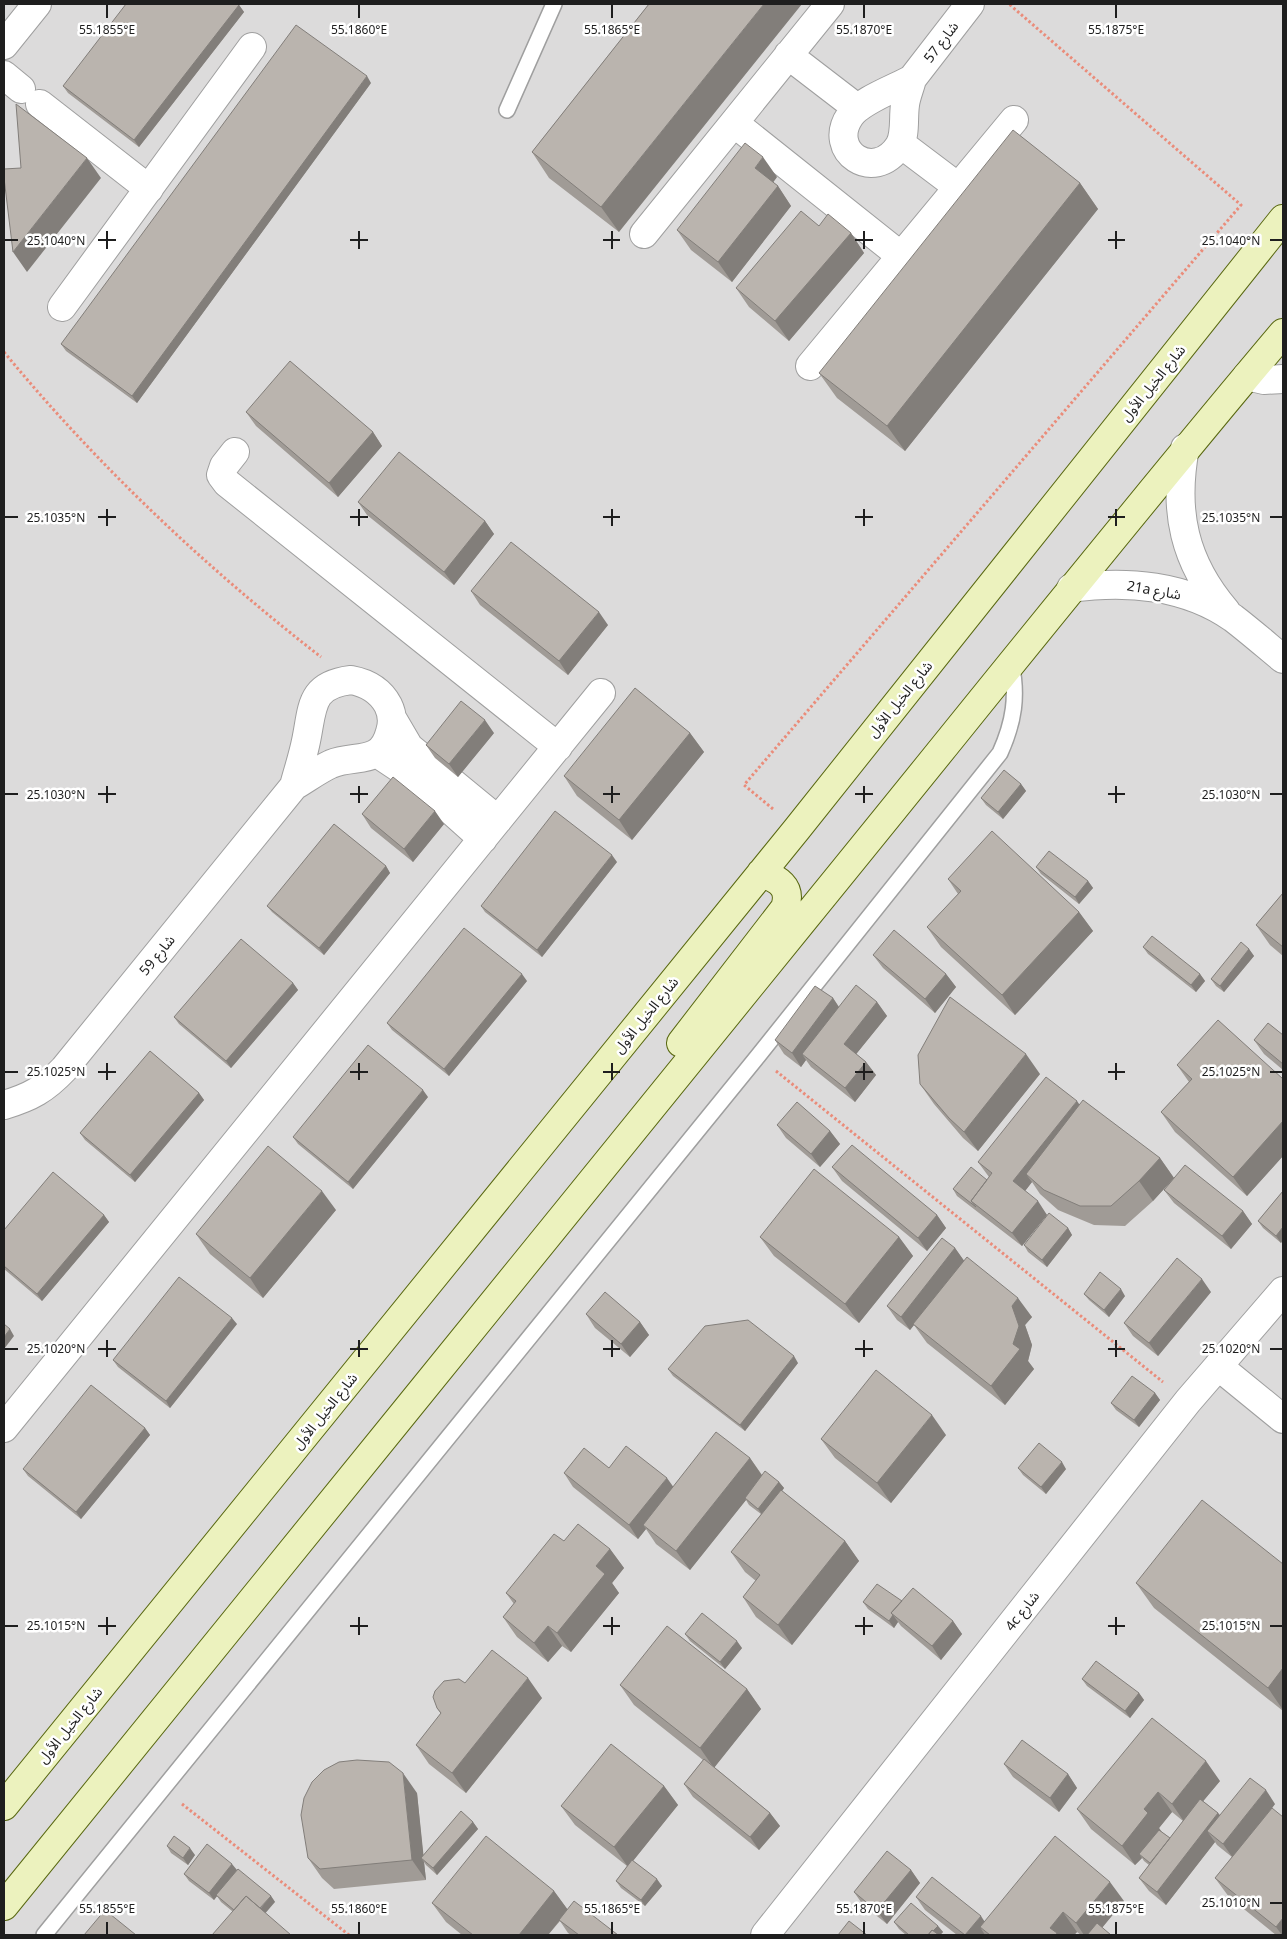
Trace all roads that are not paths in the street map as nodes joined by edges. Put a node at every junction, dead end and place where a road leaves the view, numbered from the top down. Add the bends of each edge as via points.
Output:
1 (37, 4) edge
2 (554, 4) edge
3 (830, 4) edge
4 (970, 4) edge
5 (4, 44) edge
6 (252, 47) dead end
7 (788, 55) junction
8 (912, 79) junction
9 (22, 89) edge
10 (857, 108) junction
11 (507, 110) dead end
12 (1014, 120) dead end
13 (734, 123) junction
14 (901, 144) junction
15 (958, 188) junction
16 (149, 189) junction
17 (1283, 219) edge
18 (644, 234) dead end
19 (901, 256) junction
20 (62, 307) dead end
21 (1283, 333) edge
22 (810, 366) dead end
23 (1247, 376) junction
24 (1283, 379) edge
25 (1185, 448) junction
26 (235, 452) dead end
27 (1071, 588) junction
28 (1232, 618) junction
29 (1283, 659) edge
30 (1011, 661) junction
31 (602, 693) dead end
32 (392, 718) junction
33 (558, 747) junction
34 (377, 753) junction
35 (294, 786) junction
36 (491, 830) junction
37 (761, 873) junction
38 (4, 1105) edge
39 (654, 1105) junction
40 (1283, 1290) edge
41 (1218, 1366) junction
42 (1283, 1419) edge
43 (4, 1428) edge
44 (4, 1806) edge
45 (4, 1906) edge
46 (44, 1935) edge
47 (765, 1935) edge

1 - 5 street
2 - 11 lane
3 - 7 street
4 - 8 street, شارع 57
6 - 16 street
7 - 10 street
7 - 13 street
8 - 10 street
8 - 14 street via 905,103
9 - 16 street
10 - 14 street via 850,115 844,134 849,154 866,164 885,160
12 - 15 street
13 - 18 street
13 - 19 street
14 - 15 street
15 - 19 street
16 - 20 street
17 - 37 main road, شارع الخيل الأول
19 - 22 street
21 - 23 main road
23 - 24 street via 1264,380
23 - 25 main road
25 - 27 main road
25 - 28 street, 21a شارع via 1180,482 1182,526 1200,576
26 - 33 street via 222,470 223,480
27 - 28 street, 21a شارع via 1099,584 1155,587 1208,604
27 - 30 main road
28 - 29 street, 21a شارع
30 - 39 main road
30 - 46 lane via 1015,708 1010,731 1000,753
31 - 33 street
32 - 34 street via 389,737
32 - 35 street via 379,692 361,682 351,680 332,685 316,697 311,706 306,742
32 - 36 street via 409,747
33 - 36 street
34 - 35 street via 331,764
34 - 36 street
35 - 38 street, شارع 59 via 64,1069 47,1086
36 - 43 street
37 - 39 main road via 787,889 785,908 670,1058 660,1078
37 - 44 main road, شارع الخيل الأول
39 - 45 main road
40 - 41 street, 4c شارع
41 - 42 street
41 - 47 street, 4c شارع

